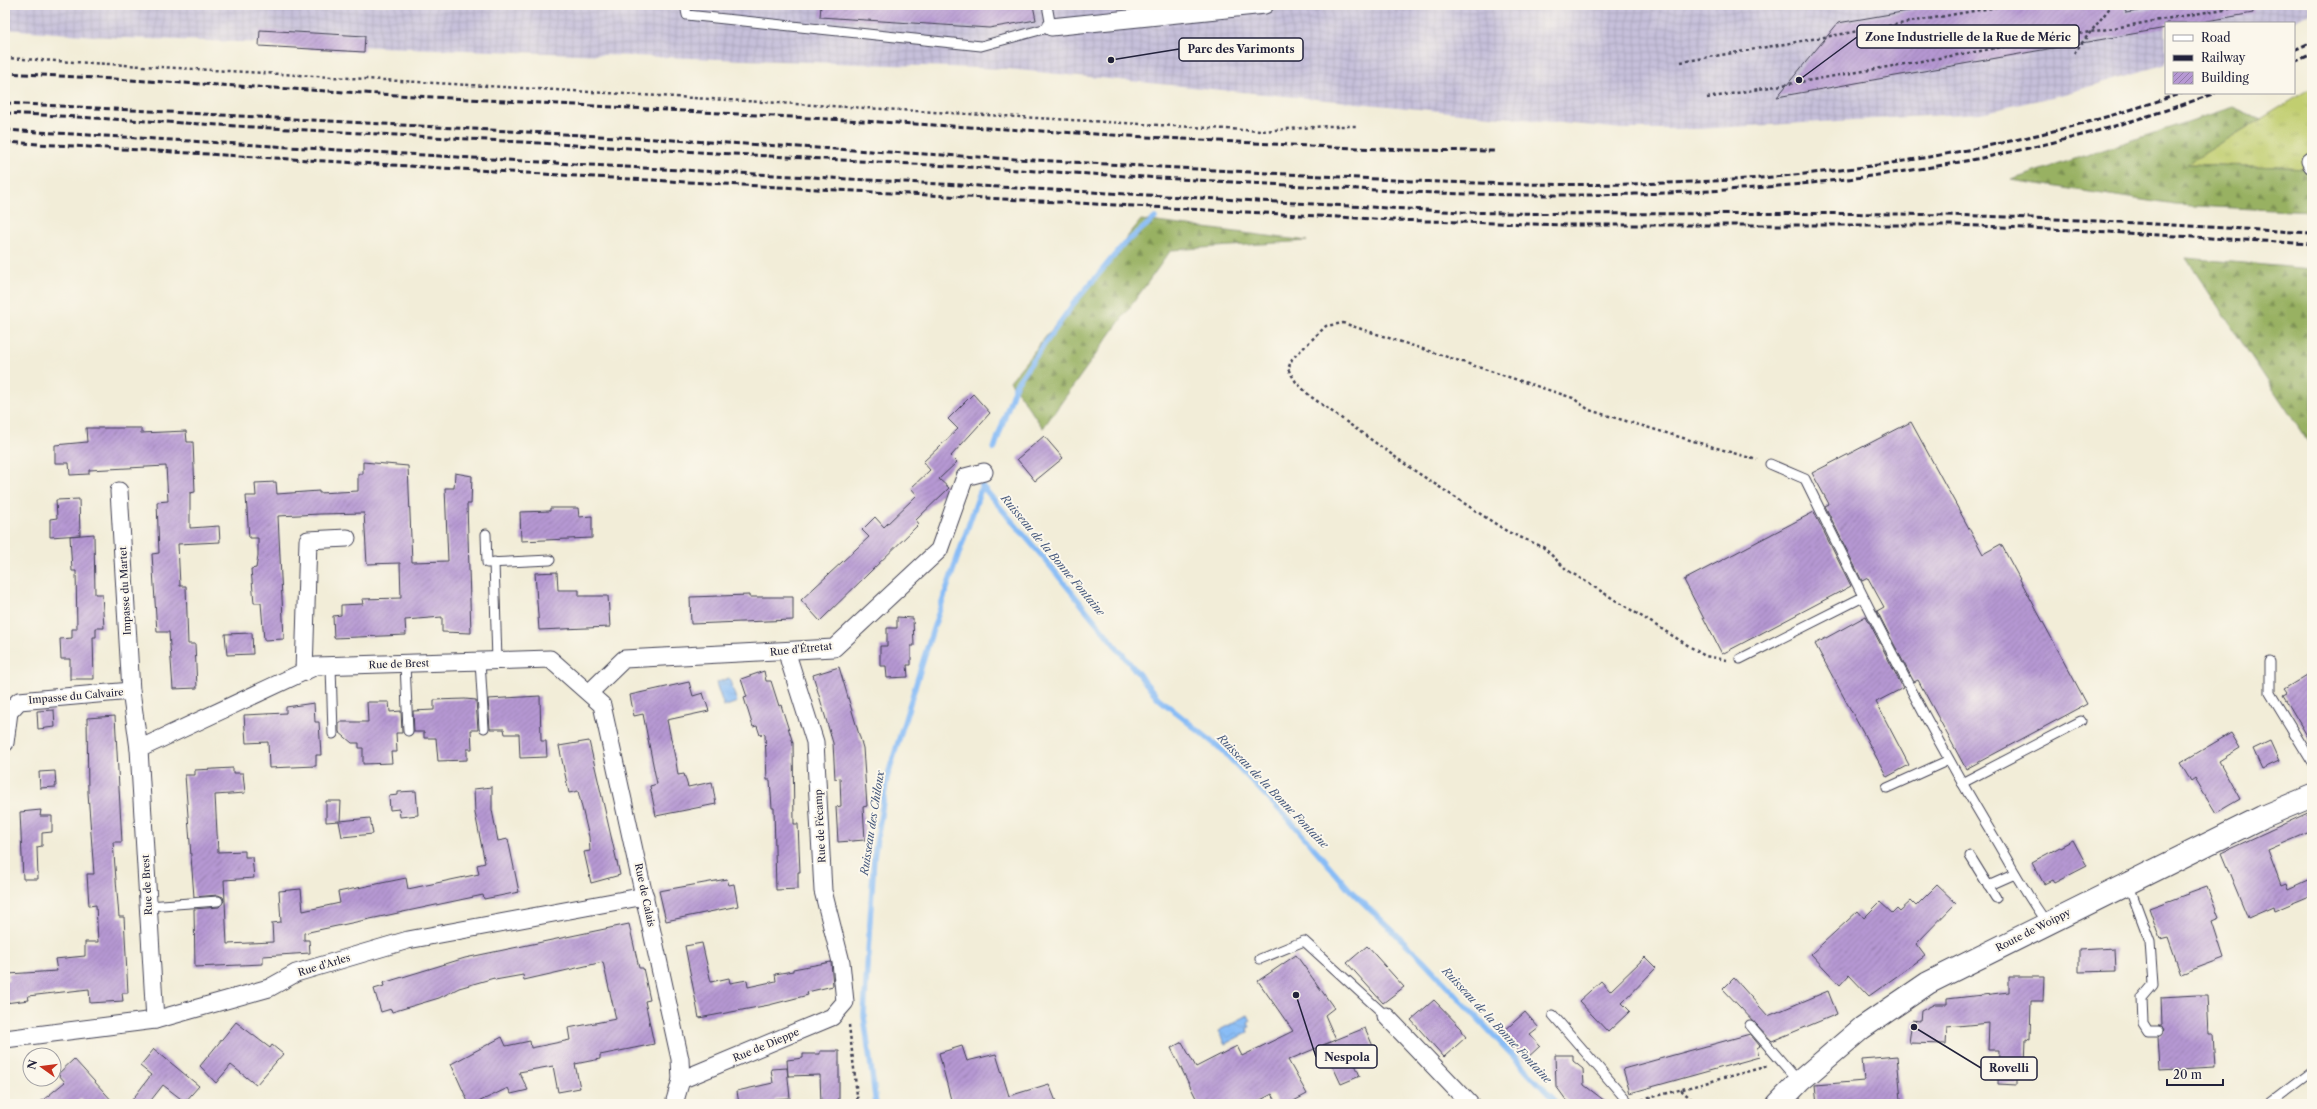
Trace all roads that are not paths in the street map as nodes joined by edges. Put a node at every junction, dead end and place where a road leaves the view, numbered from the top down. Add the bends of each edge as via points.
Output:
1 (685, 5) edge
2 (1047, 5) edge
3 (1265, 5) edge
4 (1051, 27) junction
5 (1770, 464) road end
6 (984, 472) dead end
7 (119, 491) dead end
8 (486, 534) dead end
9 (347, 538) dead end
10 (550, 560) dead end
11 (494, 562) junction
12 (1863, 597) junction
13 (789, 652) junction
14 (1740, 658) road end
15 (488, 661) junction
16 (2270, 662) dead end
17 (405, 664) junction
18 (331, 666) junction
19 (304, 672) junction
20 (131, 691) junction
21 (590, 692) junction
22 (2081, 721) dead end
23 (484, 728) dead end
24 (408, 731) dead end
25 (333, 734) dead end
26 (5, 743) edge
27 (139, 749) junction
28 (1949, 760) junction
29 (2312, 762) edge
30 (1962, 783) junction
31 (1887, 788) dead end
32 (2312, 796) edge
33 (1970, 856) dead end
34 (2015, 874) junction
35 (2128, 883) junction
36 (1988, 886) junction
37 (645, 896) junction
38 (1996, 898) dead end
39 (218, 901) dead end
40 (148, 906) junction
41 (2047, 923) junction
42 (1260, 959) dead end
43 (845, 1002) joint
44 (1553, 1015) dead end
45 (1386, 1016) joint
46 (155, 1020) junction
47 (1750, 1025) dead end
48 (2158, 1031) dead end
49 (5, 1039) edge
50 (2312, 1072) edge
51 (681, 1080) junction
52 (1799, 1082) junction
53 (674, 1104) edge
54 (1470, 1104) edge
55 (1630, 1104) edge
56 (1778, 1104) edge
57 (2270, 1104) edge

1 - 4 lane via 687,15 981,46
2 - 4 lane
3 - 4 street
5 - 12 lane via 1805,479
6 - 13 street, Rue d'Étretat via 965,477 939,550 834,648
7 - 20 street, Impasse du Martet
8 - 11 lane via 487,563
9 - 19 street via 308,540
10 - 11 lane
11 - 15 lane
12 - 14 lane
12 - 28 lane
13 - 21 street, Rue d'Étretat via 624,659
13 - 43 street, Rue de Fécamp via 789,660 815,742 823,891 841,962
15 - 17 street, Rue de Brest
15 - 21 street, Rue de Brest via 550,659
15 - 23 lane
16 - 29 lane via 2270,693
17 - 18 street, Rue de Brest
17 - 24 lane
18 - 19 street, Rue de Brest via 316,666
18 - 25 lane
19 - 27 street, Rue de Brest
20 - 26 street, Impasse du Calvaire via 19,701 9,712
20 - 27 street, Rue de Brest
21 - 37 street, Rue de Calais via 602,705
22 - 30 lane
27 - 40 street, Rue de Brest
28 - 30 lane
28 - 31 lane
30 - 34 lane
32 - 35 street, Route de Woippy via 2262,817
33 - 36 lane
34 - 36 lane
34 - 41 lane
35 - 41 street, Route de Woippy
35 - 48 lane via 2150,942 2153,985 2142,998 2143,1023 2148,1031
36 - 38 lane
37 - 46 street, Rue d'Arles via 408,940 296,973 269,988
37 - 51 street, Rue de Calais via 680,1059
39 - 40 lane
40 - 46 street, Rue de Brest
41 - 52 street, Route de Woippy via 1928,983 1862,1028
42 - 45 lane via 1304,941
43 - 51 street, Rue de Dieppe via 832,1017
44 - 55 lane
45 - 54 street
46 - 49 street, Rue d'Arles
47 - 52 lane
50 - 57 lane
51 - 53 street, Rue de Calais
52 - 56 street, Route de Woippy

